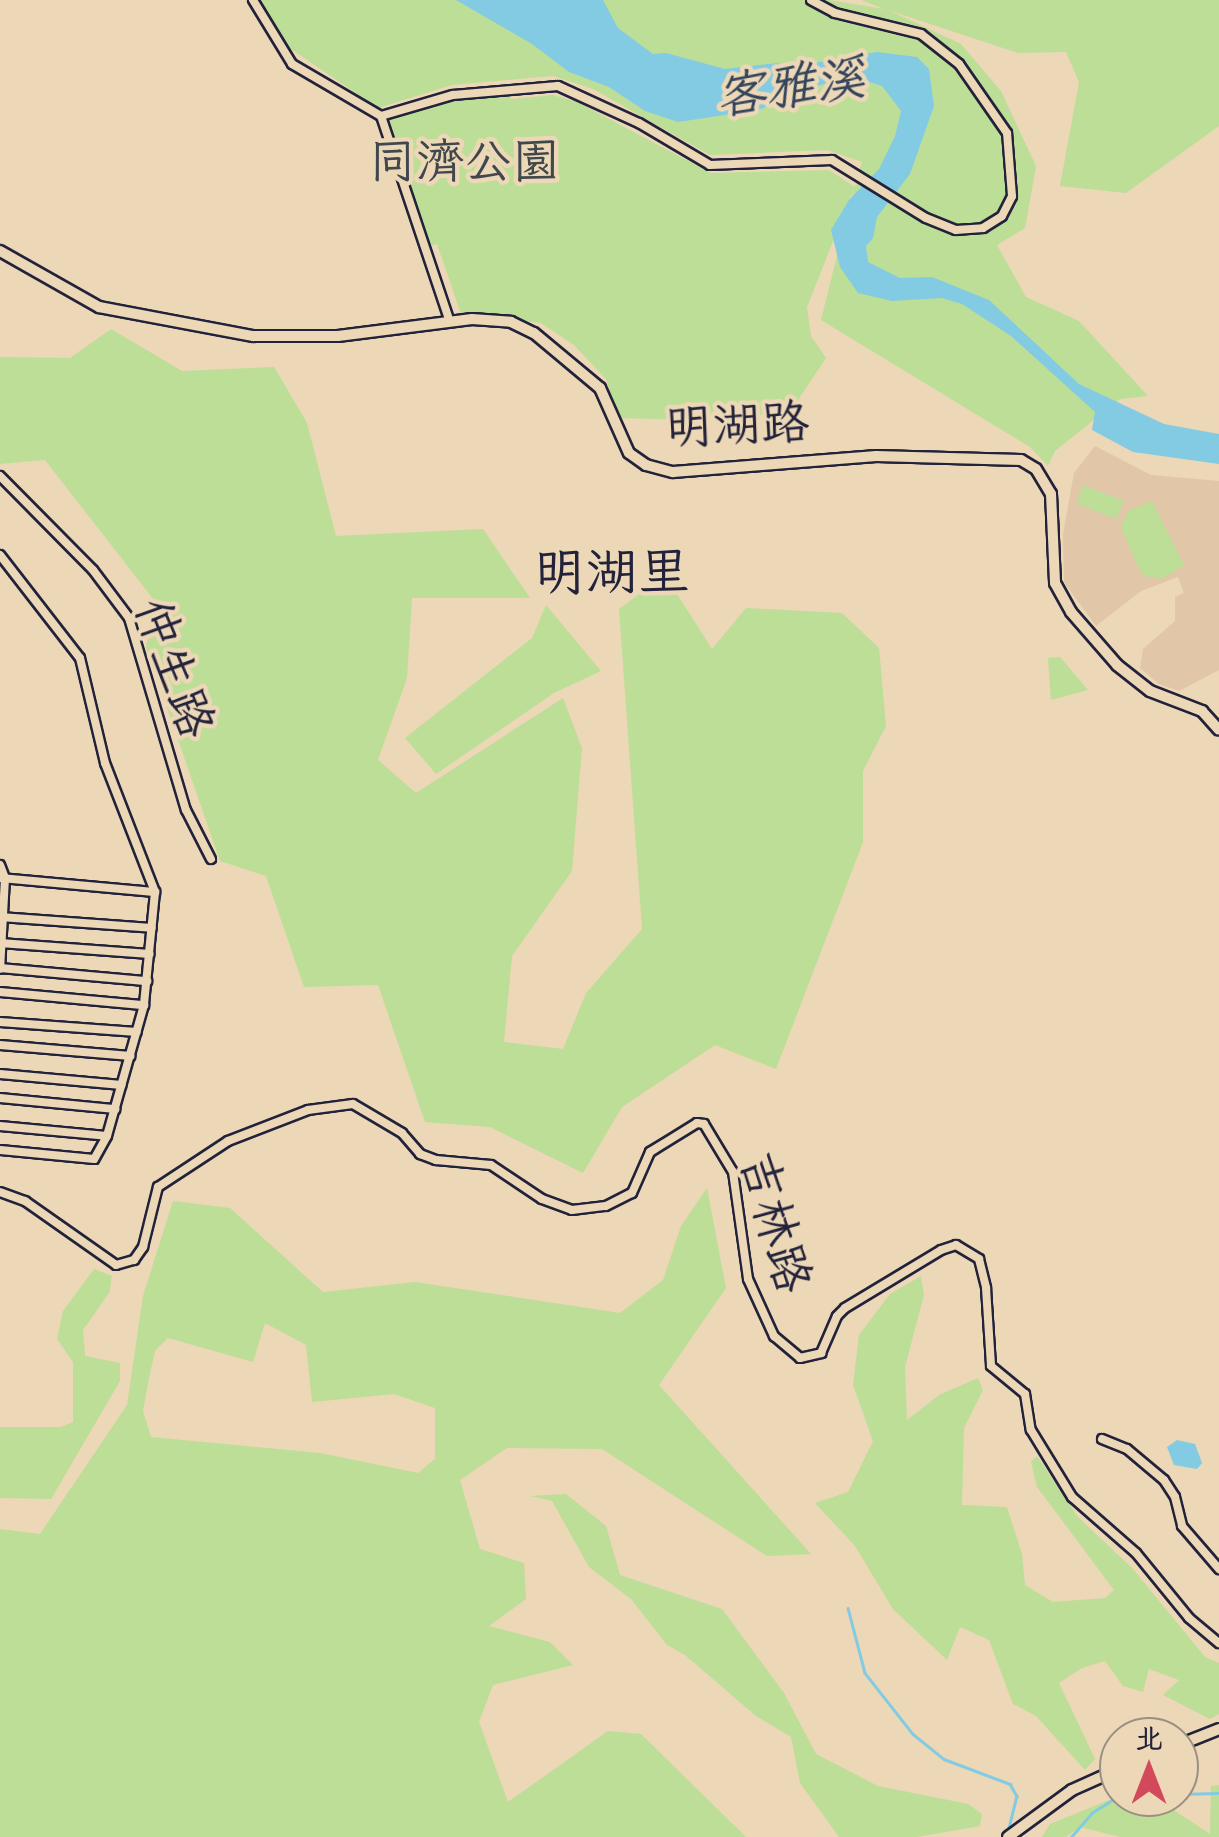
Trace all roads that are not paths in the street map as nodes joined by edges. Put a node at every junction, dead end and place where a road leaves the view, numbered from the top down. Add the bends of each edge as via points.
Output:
1 (253, 0) edge
2 (811, 0) edge
3 (381, 116) junction
4 (0, 251) edge
5 (450, 322) junction
6 (0, 476) edge
7 (0, 555) edge
8 (1219, 730) edge
9 (211, 860) dead end
10 (0, 864) edge
11 (2, 878) edge
12 (155, 892) junction
13 (2, 917) edge
14 (152, 928) junction
15 (1, 943) edge
16 (150, 954) junction
17 (0, 969) edge
18 (147, 980) junction
19 (0, 992) edge
20 (144, 1004) junction
21 (0, 1022) edge
22 (137, 1032) junction
23 (0, 1046) edge
24 (131, 1056) junction
25 (0, 1074) edge
26 (122, 1085) junction
27 (0, 1098) edge
28 (115, 1109) junction
29 (0, 1126) edge
30 (107, 1136) junction
31 (0, 1150) edge
32 (0, 1192) edge
33 (1102, 1439) dead end
34 (1219, 1569) edge
35 (1219, 1643) edge
36 (1099, 1779) edge
37 (1008, 1837) edge

1 - 3 street via 292,64
2 - 3 street via 835,13 922,34 959,64 1007,133 1012,196 1002,216 983,228 956,230 832,160 710,165 558,86 452,95
3 - 5 street
4 - 5 street, 明湖路 via 98,307 234,334 311,338
5 - 8 street, 明湖路 via 511,322 534,334 600,388 629,453 674,472 876,456 1021,460 1036,469 1051,494 1055,583 1071,612 1117,665 1150,691 1202,711
6 - 9 street, 仲生路 via 93,570 129,618 186,810
7 - 12 street, 仲生路 via 80,658 105,763
10 - 11 street
11 - 12 street
11 - 13 street
12 - 14 street
13 - 14 street
13 - 15 street
14 - 16 street
15 - 16 street
15 - 17 street
16 - 18 street
17 - 18 street
18 - 20 street
19 - 20 street
20 - 22 street
21 - 22 street
22 - 24 street
23 - 24 street
24 - 26 street
25 - 26 street
26 - 28 street
27 - 28 street
28 - 30 street
29 - 30 street
30 - 31 street via 94,1159
32 - 35 street, 吉林路 via 116,1264 134,1260 143,1248 158,1188 228,1142 308,1110 353,1104 402,1133 420,1154 491,1166 542,1200 572,1210 606,1206 632,1192 650,1152 704,1124 734,1172 748,1279 774,1336 800,1358 821,1353 845,1308 941,1250 956,1246 979,1259 991,1366 1025,1394 1031,1430 1072,1497 1136,1553 1189,1618
33 - 34 street via 1127,1449 1164,1480 1182,1526
36 - 37 street

